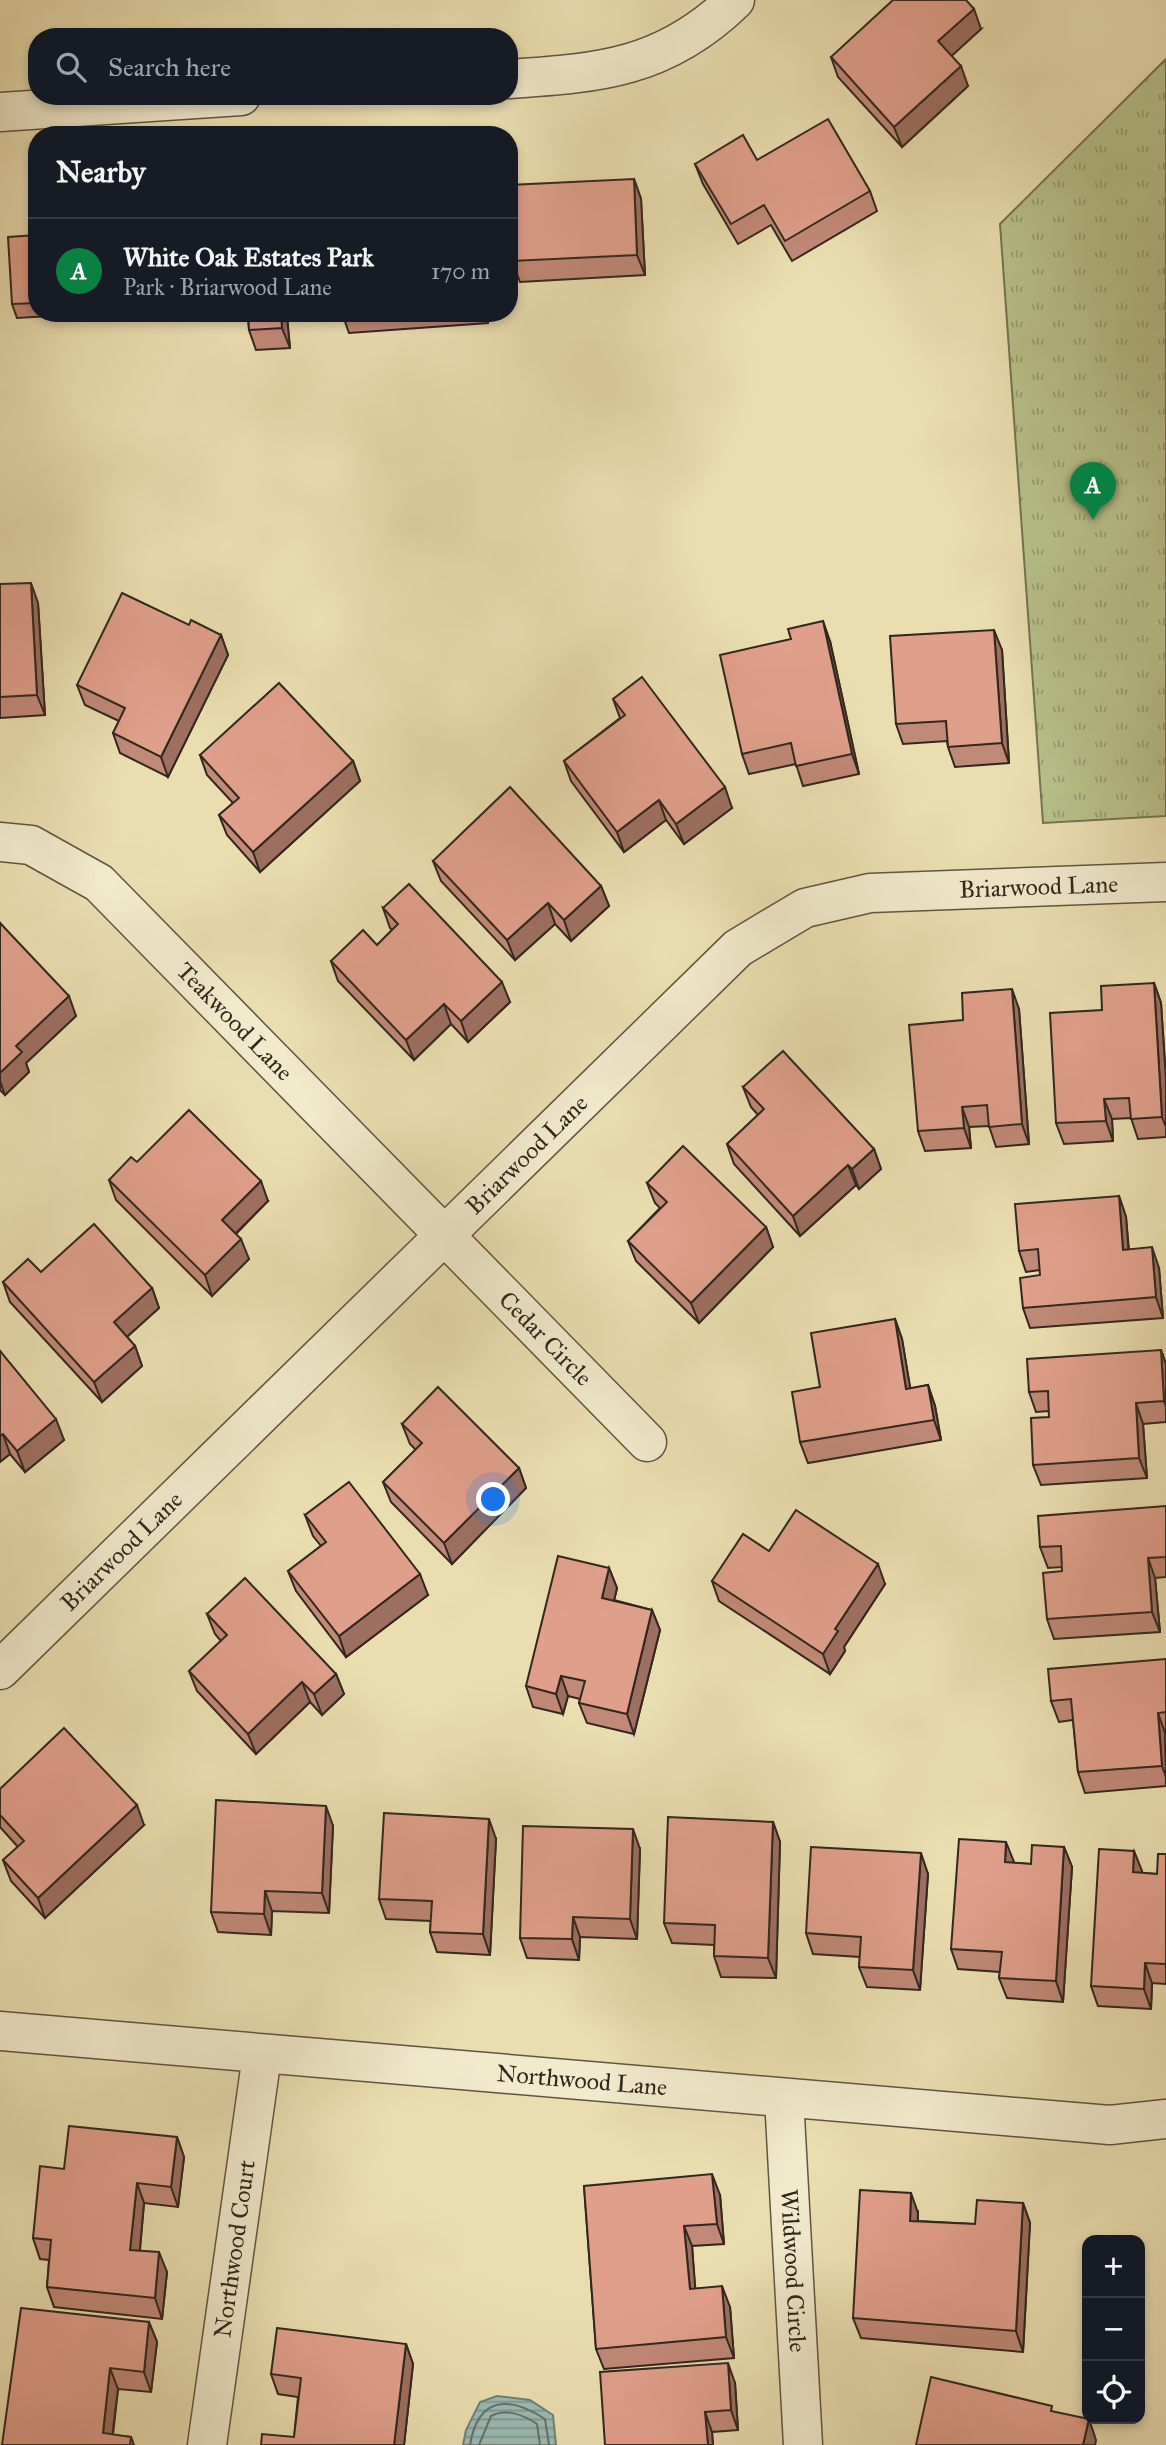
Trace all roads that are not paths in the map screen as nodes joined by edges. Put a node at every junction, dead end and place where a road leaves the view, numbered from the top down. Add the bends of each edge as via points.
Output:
1 (734, 0) edge
2 (518, 78) edge
3 (105, 105) edge
4 (0, 112) edge
5 (0, 842) edge
6 (1166, 882) edge
7 (445, 1236) junction
8 (647, 1442) dead end
9 (0, 1670) edge
10 (0, 2031) edge
11 (262, 2055) junction
12 (784, 2098) junction
13 (1166, 2119) edge
14 (207, 2445) edge
15 (803, 2445) edge

1 - 2 street via 716,18 656,56 592,74
3 - 4 street
5 - 7 street, Teakwood Lane via 31,845 99,883
6 - 7 street, Briarwood Lane via 870,893 805,908 738,948
7 - 8 street, Cedar Circle
7 - 9 street, Briarwood Lane
10 - 11 street, Northwood Lane
11 - 12 street, Northwood Lane
11 - 14 street, Northwood Court
12 - 13 street, Northwood Lane via 1110,2124
12 - 15 street, Wildwood Circle

